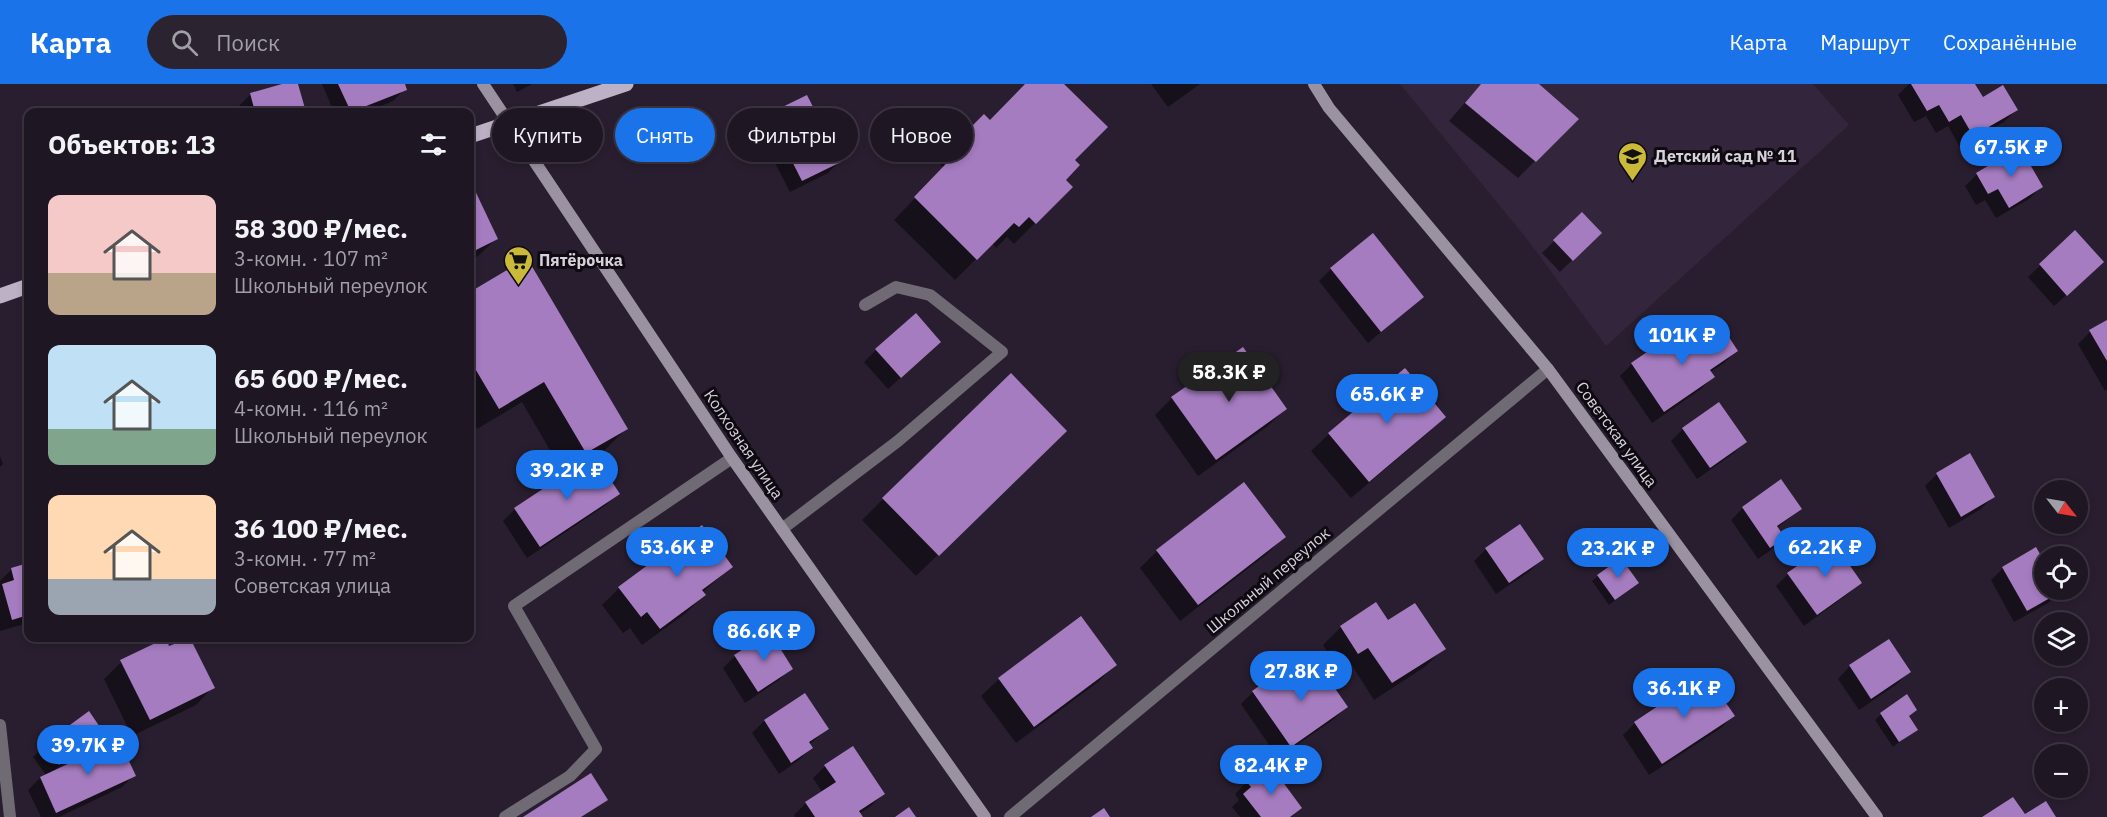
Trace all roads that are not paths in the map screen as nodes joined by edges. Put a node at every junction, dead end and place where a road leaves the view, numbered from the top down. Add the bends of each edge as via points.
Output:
1 (483, 84) edge
2 (626, 84) edge
3 (1314, 84) edge
4 (500, 108) edge
5 (553, 108) edge
6 (492, 128) edge
7 (474, 135) edge
8 (536, 162) edge
9 (24, 287) edge
10 (0, 296) edge
11 (865, 304) dead end
12 (1548, 369) junction
13 (732, 458) junction
14 (782, 529) junction
15 (0, 725) edge
16 (10, 817) edge
17 (505, 817) edge
18 (986, 817) edge
19 (1010, 817) edge
20 (1877, 817) edge

1 - 4 street, Колхозная улица
2 - 5 main road
3 - 12 street, Советская улица via 1329,108
6 - 7 main road
8 - 13 street, Колхозная улица
9 - 10 main road
11 - 14 street via 896,286 930,295 1002,352 898,441
12 - 19 street, Школьный переулок
12 - 20 street, Советская улица
13 - 14 street, Колхозная улица
13 - 17 street via 514,606 596,749 570,776
14 - 18 street, Колхозная улица
15 - 16 street

